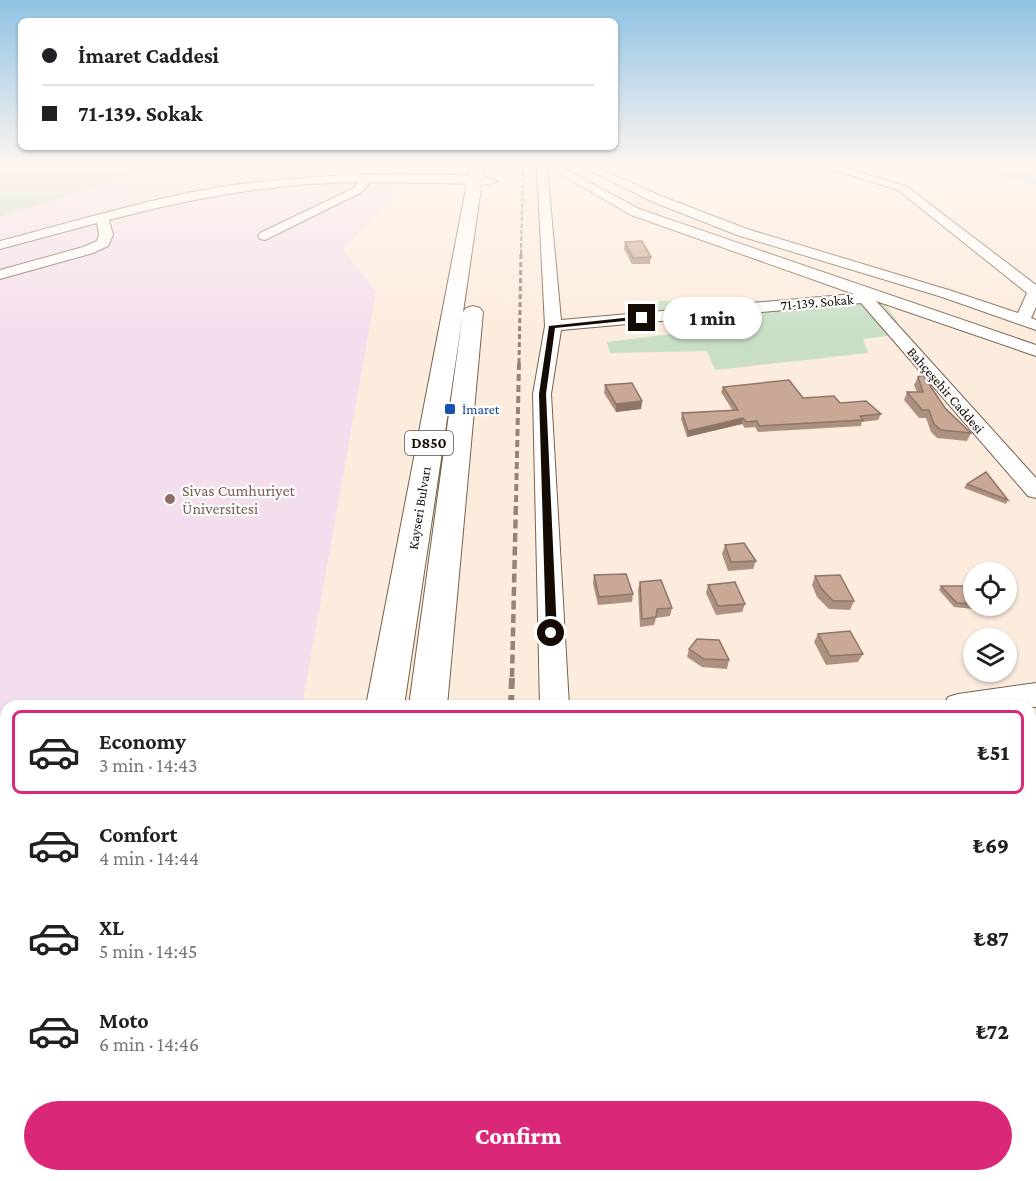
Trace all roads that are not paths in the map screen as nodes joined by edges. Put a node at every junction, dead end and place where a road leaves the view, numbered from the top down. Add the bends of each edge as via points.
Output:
1 (90, 223) edge
2 (94, 223) edge
3 (103, 223) edge
4 (291, 223) edge
5 (470, 223) edge
6 (477, 223) edge
7 (546, 223) edge
8 (666, 223) edge
9 (719, 223) edge
10 (947, 223) edge
11 (265, 236) dead end
12 (0, 246) edge
13 (0, 275) edge
14 (861, 293) junction
15 (1029, 323) edge
16 (553, 326) junction
17 (1036, 351) edge
18 (1036, 491) edge
19 (1036, 695) edge
20 (386, 700) edge
21 (429, 700) edge
22 (554, 700) edge
23 (1001, 700) edge

1 - 12 street
2 - 12 street
3 - 13 street via 103,243
4 - 11 street
5 - 20 highway, Kayseri Bulvarı / D850
6 - 21 highway, Kayseri Bulvarı / D850 via 475,297
7 - 16 street
8 - 14 street
9 - 15 street
10 - 15 street via 1035,292
14 - 16 street, 71-139. Sokak
14 - 17 street
14 - 18 street, Bahçeşehir Caddesi
16 - 22 street via 542,394
19 - 23 street

